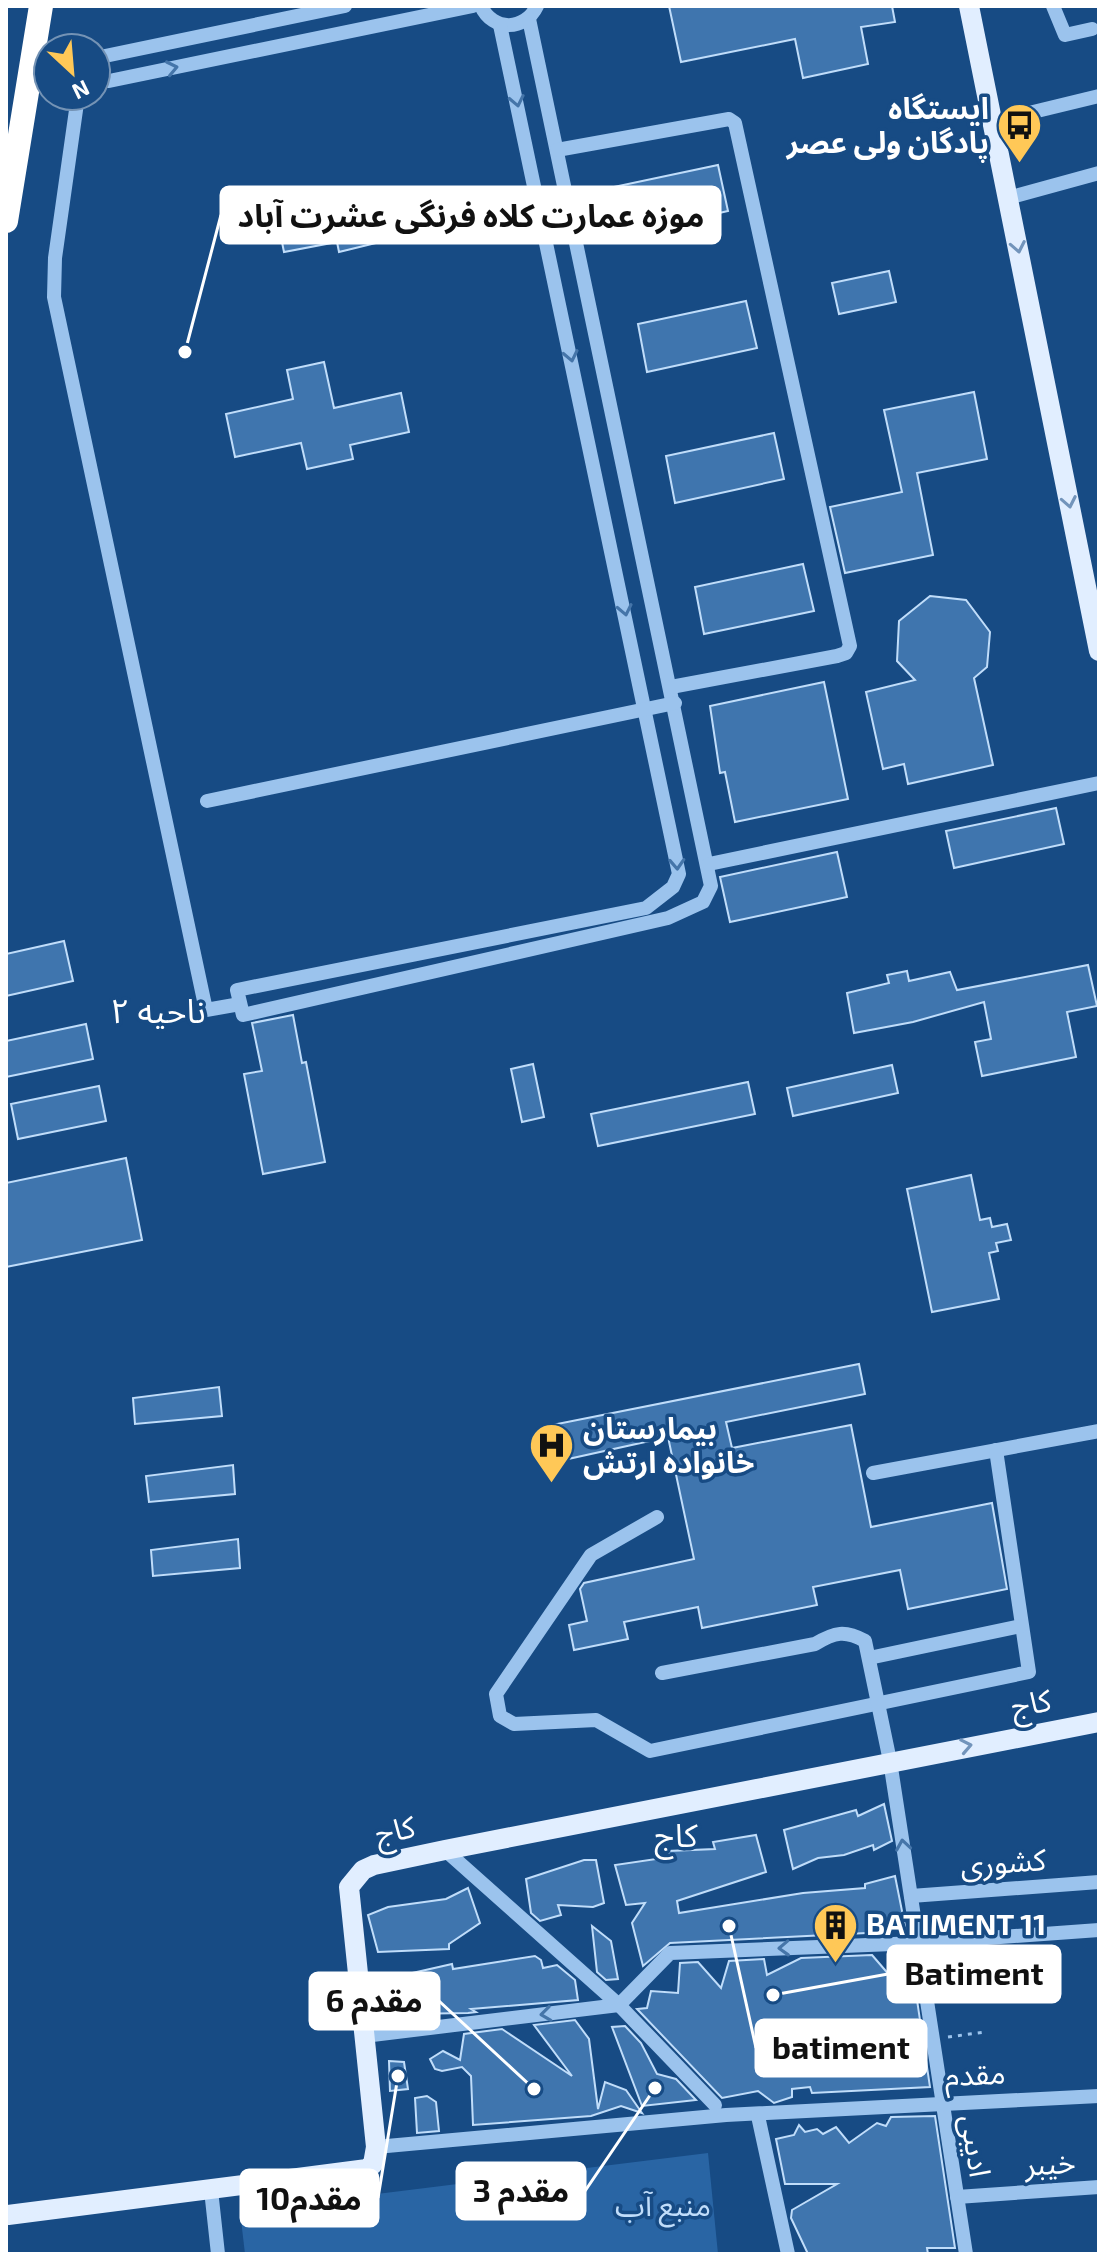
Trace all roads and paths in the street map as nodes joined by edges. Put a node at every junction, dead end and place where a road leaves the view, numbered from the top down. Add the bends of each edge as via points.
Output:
1 (41, 6) edge
2 (345, 6) edge
3 (473, 6) edge
4 (481, 6) edge
5 (969, 6) edge
6 (1053, 6) edge
7 (533, 12) edge
8 (500, 25) junction
9 (1092, 29) dead end
10 (112, 55) edge
11 (112, 80) edge
12 (1099, 96) edge
13 (76, 112) edge
14 (992, 122) junction
15 (557, 150) junction
16 (1099, 173) edge
17 (1008, 198) junction
18 (6, 221) edge
19 (592, 317) junction
20 (564, 322) junction
21 (1099, 651) edge
22 (671, 687) junction
23 (675, 703) junction
24 (646, 709) junction
25 (1099, 783) edge
26 (207, 801) dead end
27 (709, 864) junction
28 (240, 1004) junction
29 (1099, 1431) edge
30 (996, 1450) junction
31 (873, 1473) dead end
32 (657, 1517) dead end
33 (1021, 1626) junction
34 (869, 1658) junction
35 (662, 1673) dead end
36 (878, 1705) junction
37 (1099, 1722) edge
38 (890, 1761) junction
39 (445, 1850) junction
40 (1099, 1882) edge
41 (911, 1896) junction
42 (1099, 1930) edge
43 (918, 1943) junction
44 (619, 2005) junction
45 (985, 2032) dead end
46 (364, 2036) junction
47 (933, 2039) junction
48 (1099, 2096) edge
49 (943, 2103) junction
50 (715, 2105) dead end
51 (758, 2116) junction
52 (376, 2147) junction
53 (1099, 2187) edge
54 (211, 2190) junction
55 (957, 2197) junction
56 (8, 2215) edge
57 (218, 2254) edge
58 (788, 2254) edge
59 (966, 2254) edge

1 - 18 highway
2 - 10 street
11 -> 3 street
4 - 8 street
5 - 14 main road
6 - 9 street via 1065,35
7 - 8 street via 511,26
7 - 15 street
8 -> 20 street
12 - 14 street
13 - 28 street via 54,297 206,1010
14 - 17 main road
15 - 19 street
15 - 22 street via 729,119 735,123 850,646 837,656
16 - 17 street
17 -> 21 main road
19 - 20 street
19 - 22 street
20 -> 24 street
22 - 23 street
23 - 24 street
23 - 27 street
24 - 26 street
24 -> 28 street via 679,874 673,887 646,908 237,990
25 - 27 street
27 - 28 street via 711,886 703,902 668,918 243,1015
29 - 30 street
30 - 31 street
30 - 33 street
32 - 36 street via 591,1555 496,1694 500,1716 514,1724 596,1720 650,1751
33 - 34 street
33 - 36 street via 1029,1672
34 - 35 street via 865,1641 850,1632 815,1644
34 - 36 street, ادیبی
36 - 38 street, ادیبی
38 -> 37 main road, کاج
38 - 39 main road, کاج
41 -> 38 street, ادیبی
39 - 44 street
39 - 46 main road, کاج via 374,1865 349,1887
40 - 41 street, کشوری
41 - 43 street, ادیبی
42 - 43 street
43 -> 44 street via 670,1953
43 - 47 street, ادیبی
44 -> 46 street
44 - 50 street
45 - 47 path
46 - 52 main road, کاج
47 - 49 street, ادیبی
48 - 49 street, مقدم
49 - 51 street, مقدم
49 - 55 street, ادیبی
51 - 52 street, مقدم
51 - 58 street
52 - 54 main road via 367,2169
53 - 55 street, خیبر
54 - 56 main road
54 - 57 street
55 - 59 street, ادیبی

